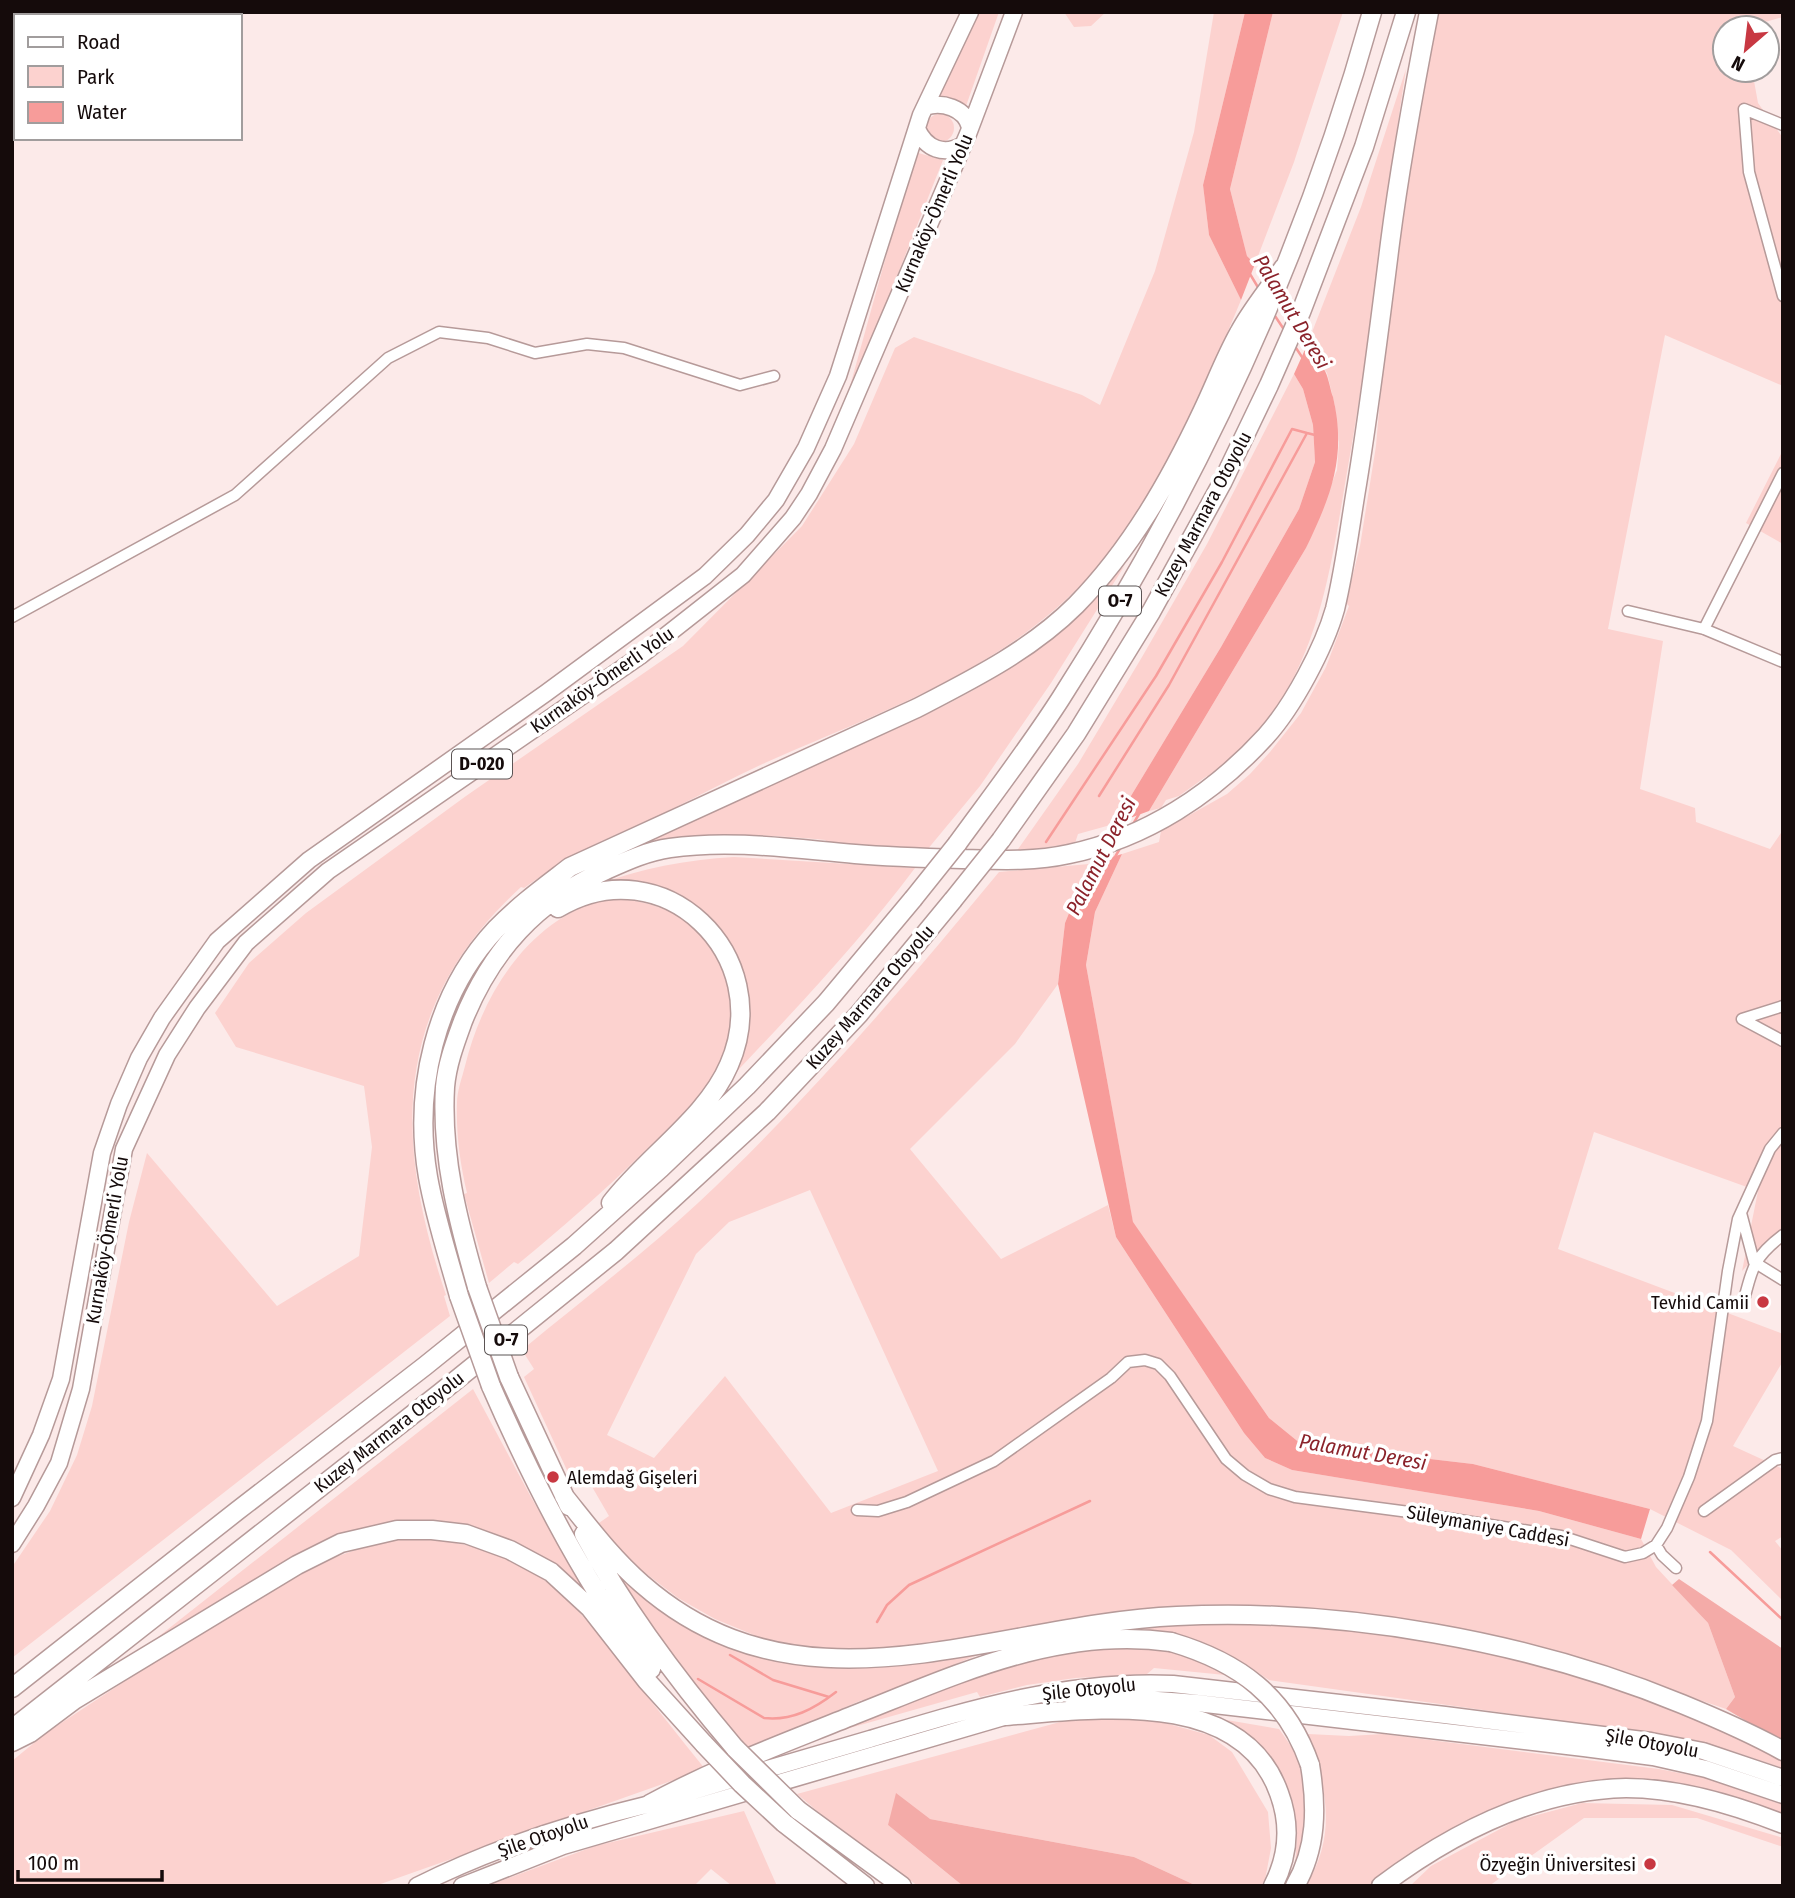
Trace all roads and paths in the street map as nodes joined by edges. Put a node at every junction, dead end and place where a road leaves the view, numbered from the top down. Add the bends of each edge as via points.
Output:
1 (970, 12) edge
2 (1014, 12) edge
3 (1372, 12) edge
4 (1406, 12) edge
5 (1429, 12) edge
6 (925, 107) junction
7 (1783, 125) edge
8 (970, 127) junction
9 (917, 129) junction
10 (963, 145) junction
11 (1783, 296) edge
12 (1247, 336) junction
13 (774, 376) dead end
14 (1783, 473) edge
15 (1628, 611) dead end
16 (12, 617) edge
17 (1704, 629) junction
18 (1783, 662) edge
19 (507, 944) junction
20 (1783, 1006) edge
21 (1783, 1041) edge
22 (1783, 1133) edge
23 (1741, 1213) junction
24 (1783, 1234) edge
25 (574, 1246) junction
26 (1754, 1262) junction
27 (1783, 1280) edge
28 (1744, 1300) dead end
29 (1783, 1458) edge
30 (564, 1496) junction
31 (12, 1498) edge
32 (857, 1510) dead end
33 (1704, 1511) dead end
34 (12, 1544) edge
35 (1656, 1545) junction
36 (1676, 1568) dead end
37 (12, 1688) edge
38 (1003, 1716) junction
39 (12, 1729) edge
40 (12, 1742) edge
41 (704, 1744) junction
42 (1783, 1751) edge
43 (1783, 1777) edge
44 (1783, 1795) edge
45 (650, 1804) junction
46 (784, 1823) junction
47 (1783, 1824) edge
48 (417, 1886) edge
49 (462, 1886) edge
50 (849, 1886) edge
51 (865, 1886) edge
52 (902, 1886) edge
53 (1273, 1886) edge
54 (1296, 1886) edge
55 (1381, 1886) edge

1 - 6 highway, Kurnaköy-Ömerli Yolu / D-020
2 - 8 highway, Kurnaköy-Ömerli Yolu / D-020
3 - 12 highway, Kuzey Marmara Otoyolu / O-7 via 1314,194 1284,267
4 - 39 highway, Kuzey Marmara Otoyolu / O-7, bridge via 1364,147 1301,313 1222,483 1076,734 953,900 859,1014 767,1112 616,1251
5 - 19 highway via 1408,121 1370,409 1334,612 1294,700 1235,768 1166,818 1072,854 1012,861 794,848 668,848 594,875 555,897
6 - 8 highway via 937,104 956,109 969,120
6 - 9 highway, Kurnaköy-Ömerli Yolu / D-020
7 - 11 street via 1744,109 1749,172
8 - 10 highway, Kurnaköy-Ömerli Yolu / D-020
9 - 10 highway via 937,149
9 - 31 highway, Kurnaköy-Ömerli Yolu / D-020 via 838,376 792,474 747,535 705,576 309,860 217,941 162,1018 118,1104 102,1153 61,1379
10 - 34 highway, Kurnaköy-Ömerli Yolu / D-020 via 833,449 809,494 774,541 743,575 640,656 328,871 246,943 197,1007 167,1055 124,1149 81,1389 59,1463
12 - 25 highway, Kuzey Marmara Otoyolu / O-7, bridge via 1204,446 1154,545 1061,699 957,844 826,1003 747,1086
12 - 41 highway, bridge via 1122,551 1076,605 1034,641 973,680 917,708 570,867 495,930 443,1011 428,1066 423,1128 428,1175 459,1296 491,1387 524,1459 598,1594
13 - 16 street via 740,385 624,348 587,344 535,353 488,338 439,332 388,358 235,495
14 - 17 street
15 - 17 street
17 - 18 street
19 - 25 highway via 574,900 604,890 637,890 673,902 705,924 717,937 740,991 740,1021 729,1067 708,1098 629,1179
19 - 30 highway, bridge via 489,966 452,1051 445,1082 448,1170 477,1287 509,1377
20 - 21 street via 1742,1019
22 - 23 street via 1770,1149
23 - 26 street
23 - 35 street via 1707,1421 1678,1505
24 - 26 street
25 - 37 highway, Kuzey Marmara Otoyolu / O-7
26 - 27 street
26 - 28 street
29 - 33 street
30 - 42 highway via 617,1560 657,1597 719,1633 773,1652 810,1658 874,1658 1175,1616 1355,1623 1485,1644 1598,1673 1708,1714
30 - 52 highway, bridge via 633,1614 734,1748 798,1810
32 - 35 street, Süleymaniye Caddesi via 878,1511 945,1486 1004,1454 1128,1362 1145,1360 1158,1364 1170,1376 1226,1459 1269,1489 1295,1497 1561,1536 1625,1557
35 - 36 street
38 - 44 highway, Şile Otoyolu via 1131,1698 1197,1703 1653,1757
38 - 49 highway, Şile Otoyolu via 563,1846
38 - 53 highway via 1150,1710 1212,1724 1243,1742 1276,1785 1285,1810 1286,1850
40 - 41 highway via 297,1565 341,1543 397,1530 432,1530 466,1534 551,1572 590,1608
41 - 46 highway, bridge
43 - 45 highway, Şile Otoyolu via 1703,1751 1651,1741 1144,1683 1061,1690 978,1707
45 - 48 highway, Şile Otoyolu via 500,1849
45 - 54 highway, bridge via 700,1777 974,1668 1077,1642 1171,1642 1232,1666 1265,1691 1295,1732 1310,1765 1315,1830
46 - 50 highway
46 - 51 highway
47 - 55 highway via 1690,1795 1659,1791 1627,1788 1556,1796 1494,1818 1442,1844

